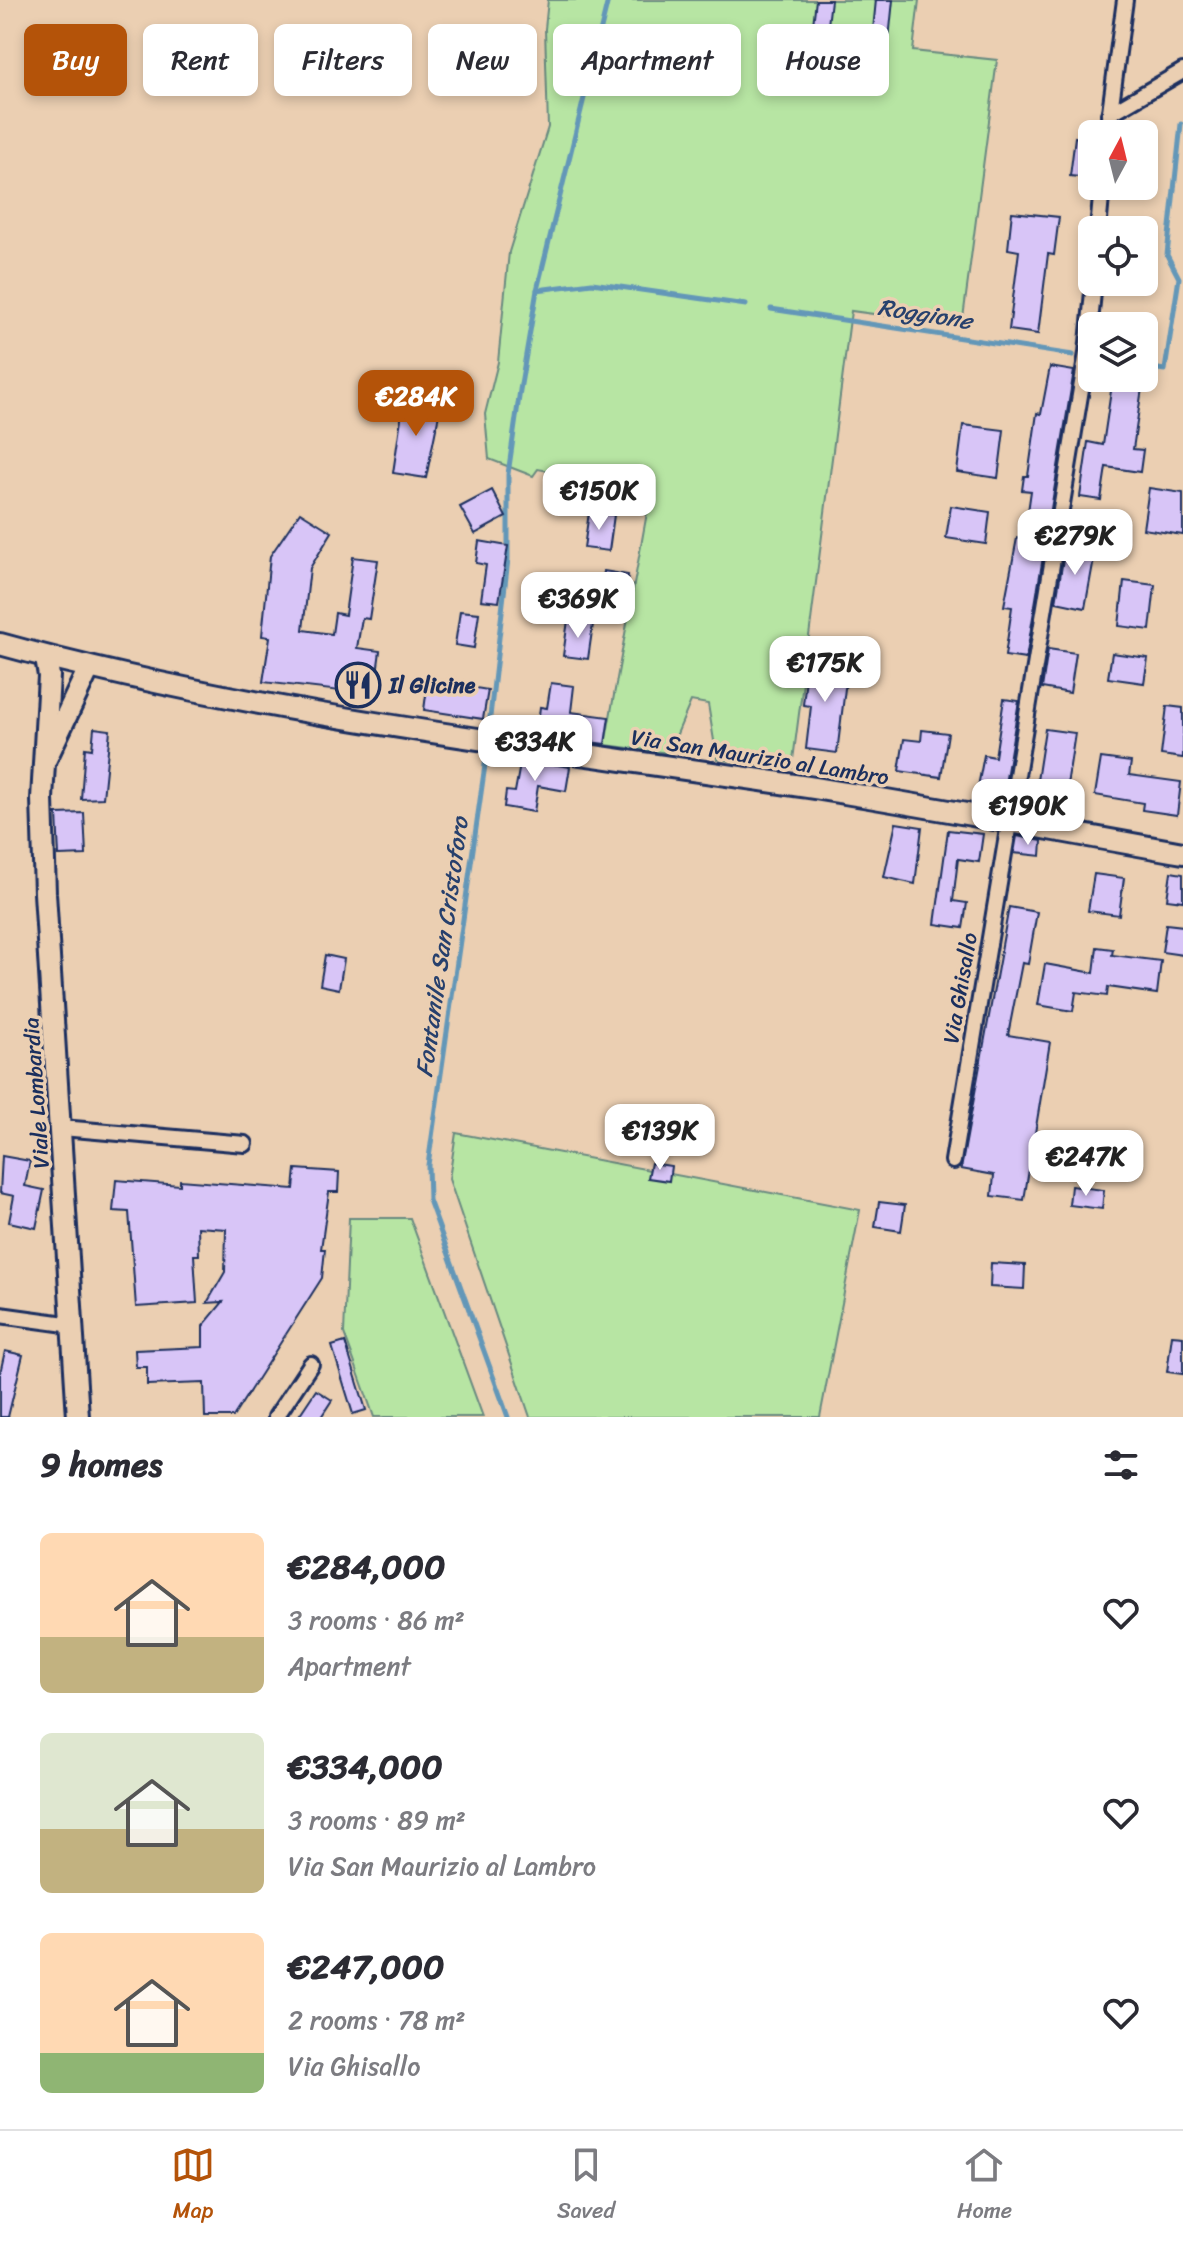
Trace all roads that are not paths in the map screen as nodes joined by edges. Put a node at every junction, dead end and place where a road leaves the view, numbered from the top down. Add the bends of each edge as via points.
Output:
1 (1125, 0) edge
2 (1183, 71) edge
3 (1109, 114) junction
4 (1108, 120) edge
5 (1093, 296) edge
6 (0, 644) edge
7 (46, 658) junction
8 (89, 668) junction
9 (43, 766) junction
10 (1011, 823) junction
11 (1183, 853) edge
12 (62, 1128) junction
13 (245, 1144) dead end
14 (953, 1161) dead end
15 (0, 1315) edge
16 (73, 1325) junction
17 (311, 1364) dead end
18 (78, 1417) edge
19 (276, 1417) edge

1 - 3 street
2 - 3 street
3 - 4 street
5 - 10 street, Via Ghisallo
6 - 7 main road, Via San Maurizio al Lambro
7 - 8 main road, Via San Maurizio al Lambro
7 - 9 main road, Viale Lombardia
8 - 9 main road, Viale Lombardia
8 - 10 main road, Via San Maurizio al Lambro via 408,730 808,787
9 - 12 main road, Viale Lombardia via 45,893
10 - 11 main road, Via San Maurizio al Lambro
10 - 14 street, Via Ghisallo
12 - 13 street
12 - 16 main road, Viale Lombardia
15 - 16 street
16 - 18 main road, Viale Lombardia
17 - 19 street

